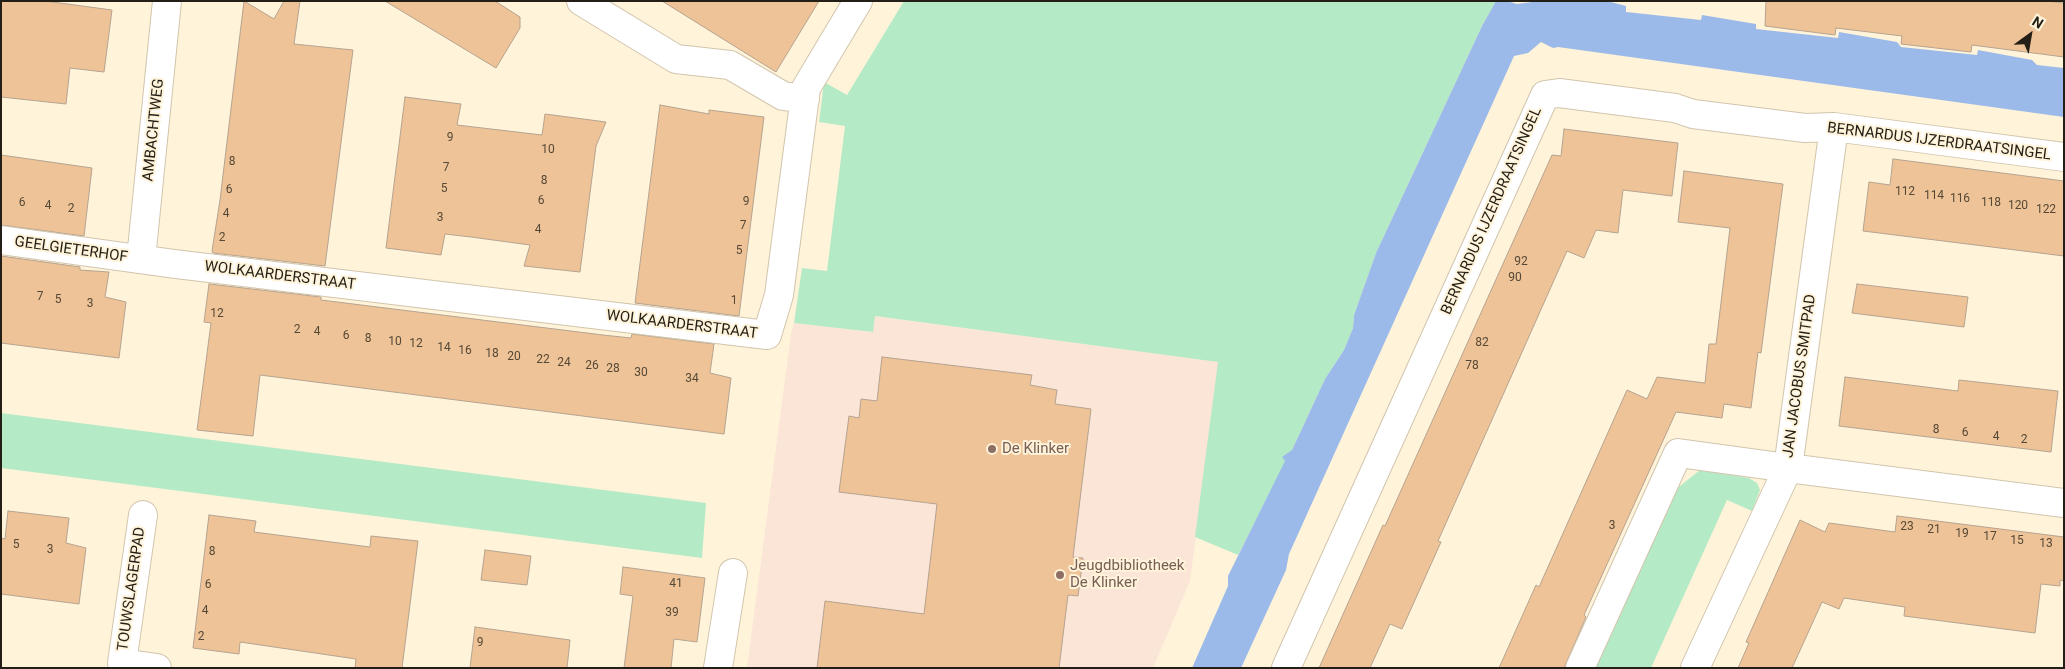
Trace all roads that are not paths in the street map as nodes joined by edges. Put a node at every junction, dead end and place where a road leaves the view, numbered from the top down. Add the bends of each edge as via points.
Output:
1 (167, 1) edge
2 (580, 1) edge
3 (858, 1) edge
4 (805, 99) junction
5 (1834, 127) junction
6 (2064, 157) edge
7 (1, 240) edge
8 (141, 259) junction
9 (1788, 468) junction
10 (2064, 503) edge
11 (143, 515) dead end
12 (733, 573) dead end
13 (120, 666) edge
14 (157, 668) edge
15 (718, 668) edge
16 (1286, 668) edge
17 (1580, 668) edge
18 (1695, 668) edge

1 - 8 street, AMBACHTWEG
2 - 4 street via 676,59 730,64 783,96
3 - 4 street via 806,88
4 - 8 street, WOLKAARDERSTRAAT via 779,295 767,335
5 - 6 street, BERNARDUS IJZERDRAATSINGEL
5 - 9 street, JAN JACOBUS SMITPAD
5 - 16 street, BERNARDUS IJZERDRAATSINGEL via 1805,128 1559,93 1545,95
7 - 8 street, GEELGIETERHOF
9 - 10 street, JAN JACOBUS SMITPAD
9 - 17 street via 1678,453
9 - 18 street
11 - 13 street, TOUWSLAGERPAD
12 - 15 street
13 - 14 street

